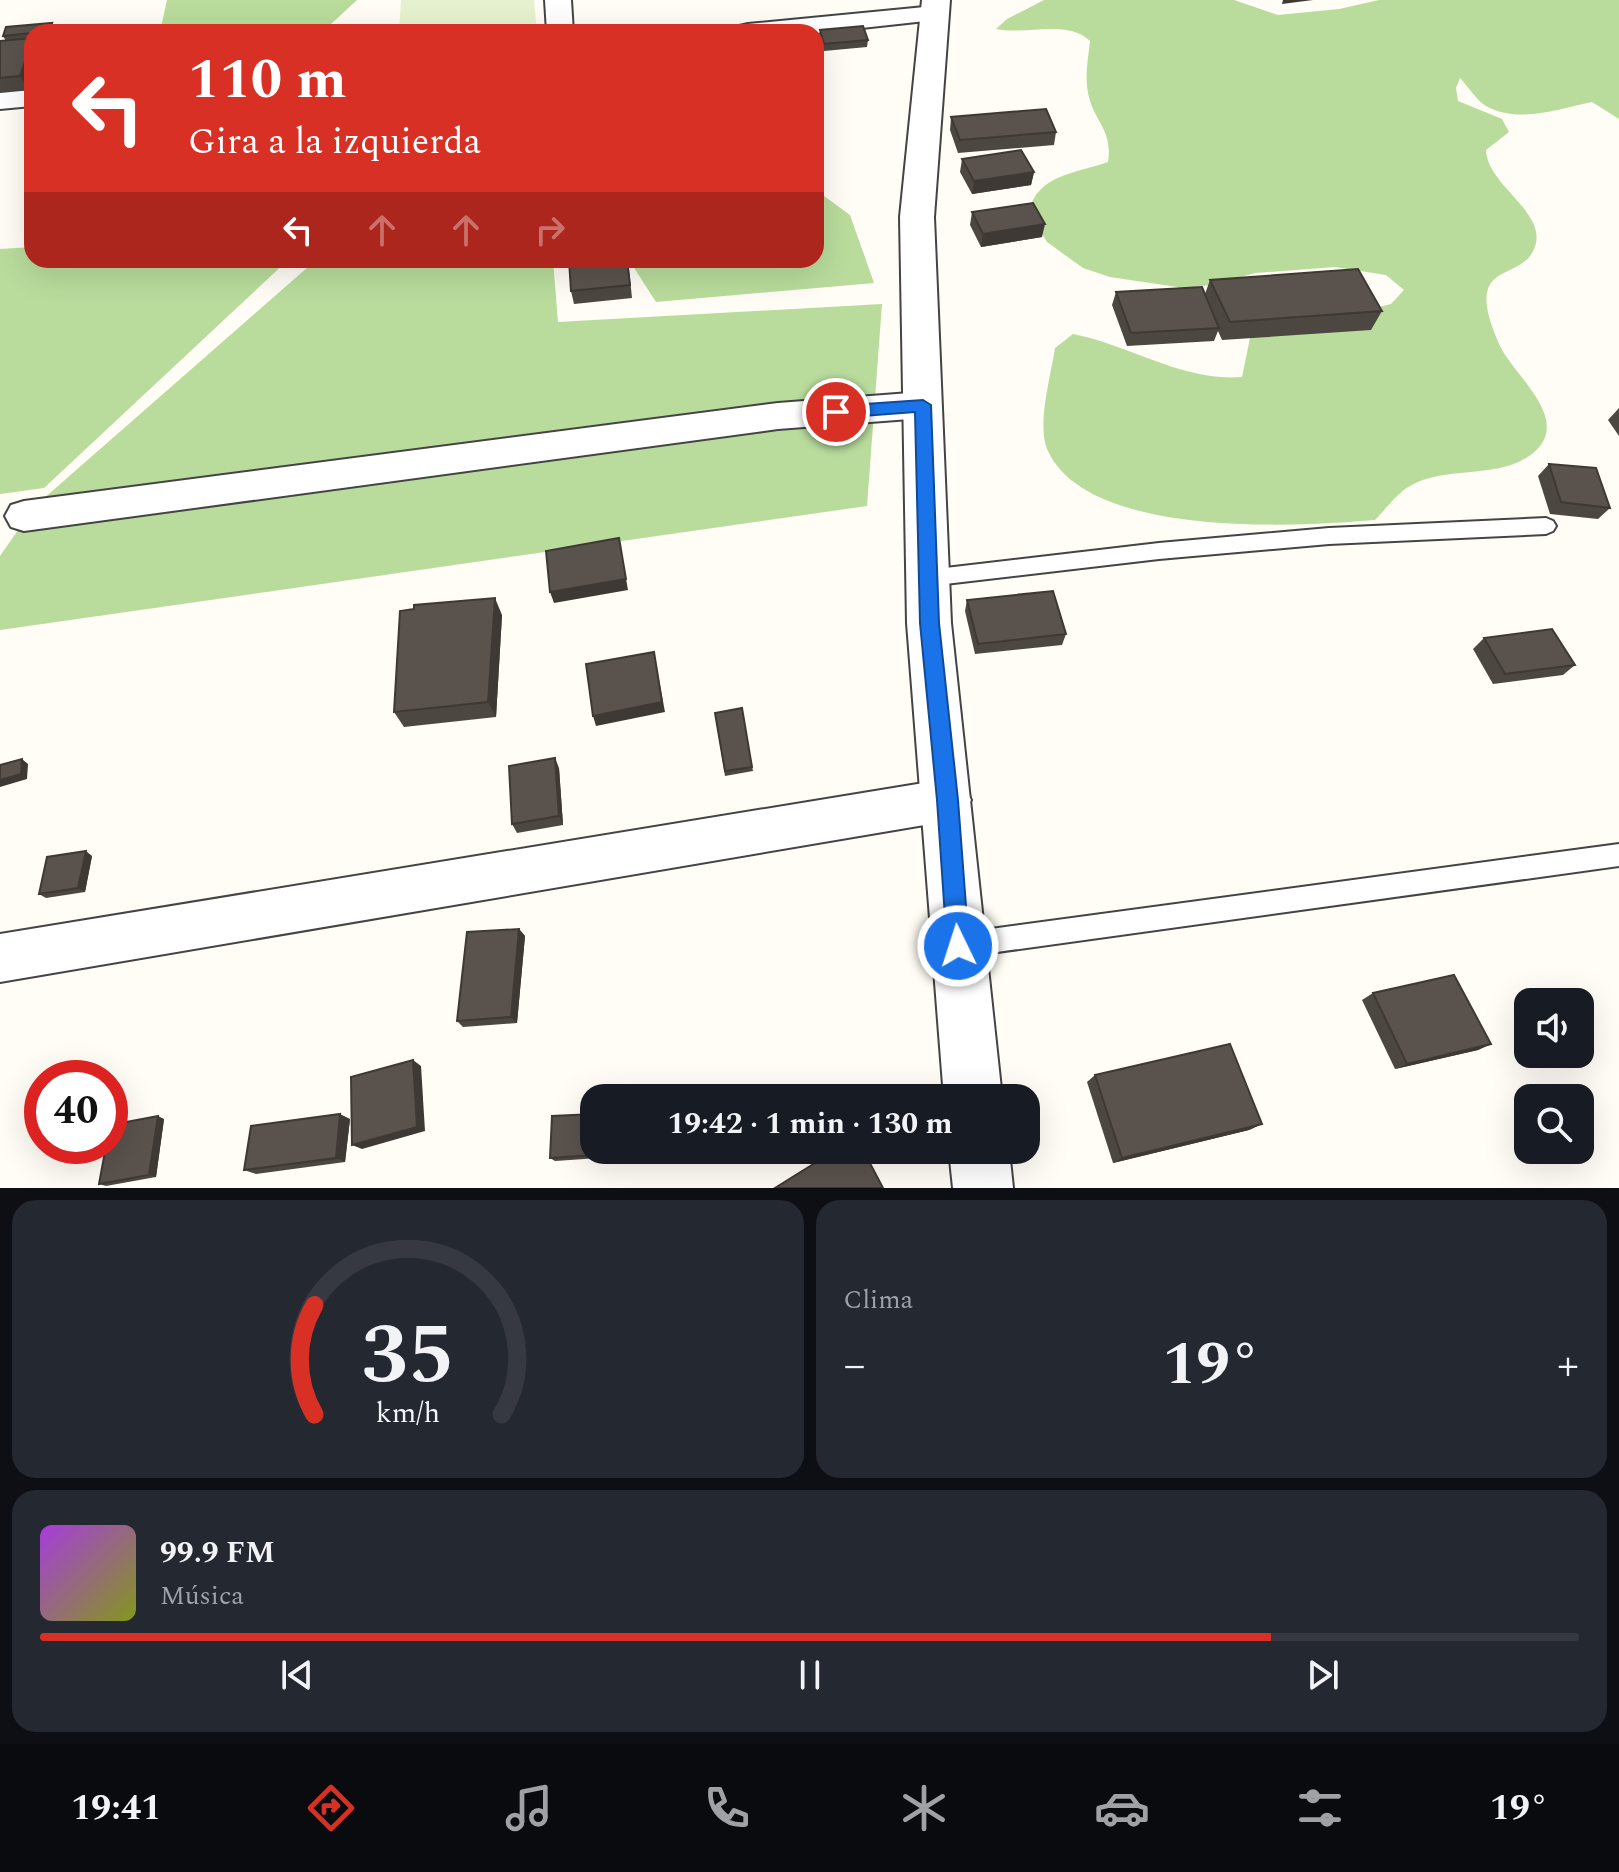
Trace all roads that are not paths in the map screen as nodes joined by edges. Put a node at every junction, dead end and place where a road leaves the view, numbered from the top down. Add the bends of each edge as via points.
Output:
1 (558, 0) edge
2 (936, 7) edge
3 (560, 24) edge
4 (808, 24) edge
5 (24, 99) edge
6 (0, 101) edge
7 (923, 405) junction
8 (24, 516) dead end
9 (1546, 526) dead end
10 (928, 578) junction
11 (948, 800) junction
12 (1619, 855) edge
13 (958, 946) junction
14 (0, 958) edge
15 (972, 1084) edge
16 (980, 1164) edge
17 (983, 1188) edge

1 - 3 street
2 - 4 street
2 - 7 street via 917,217
5 - 6 street
7 - 8 street via 778,416
7 - 10 street
9 - 10 lane via 1329,536
10 - 11 street
11 - 13 street
11 - 14 street
12 - 13 lane
13 - 15 street
16 - 17 street

